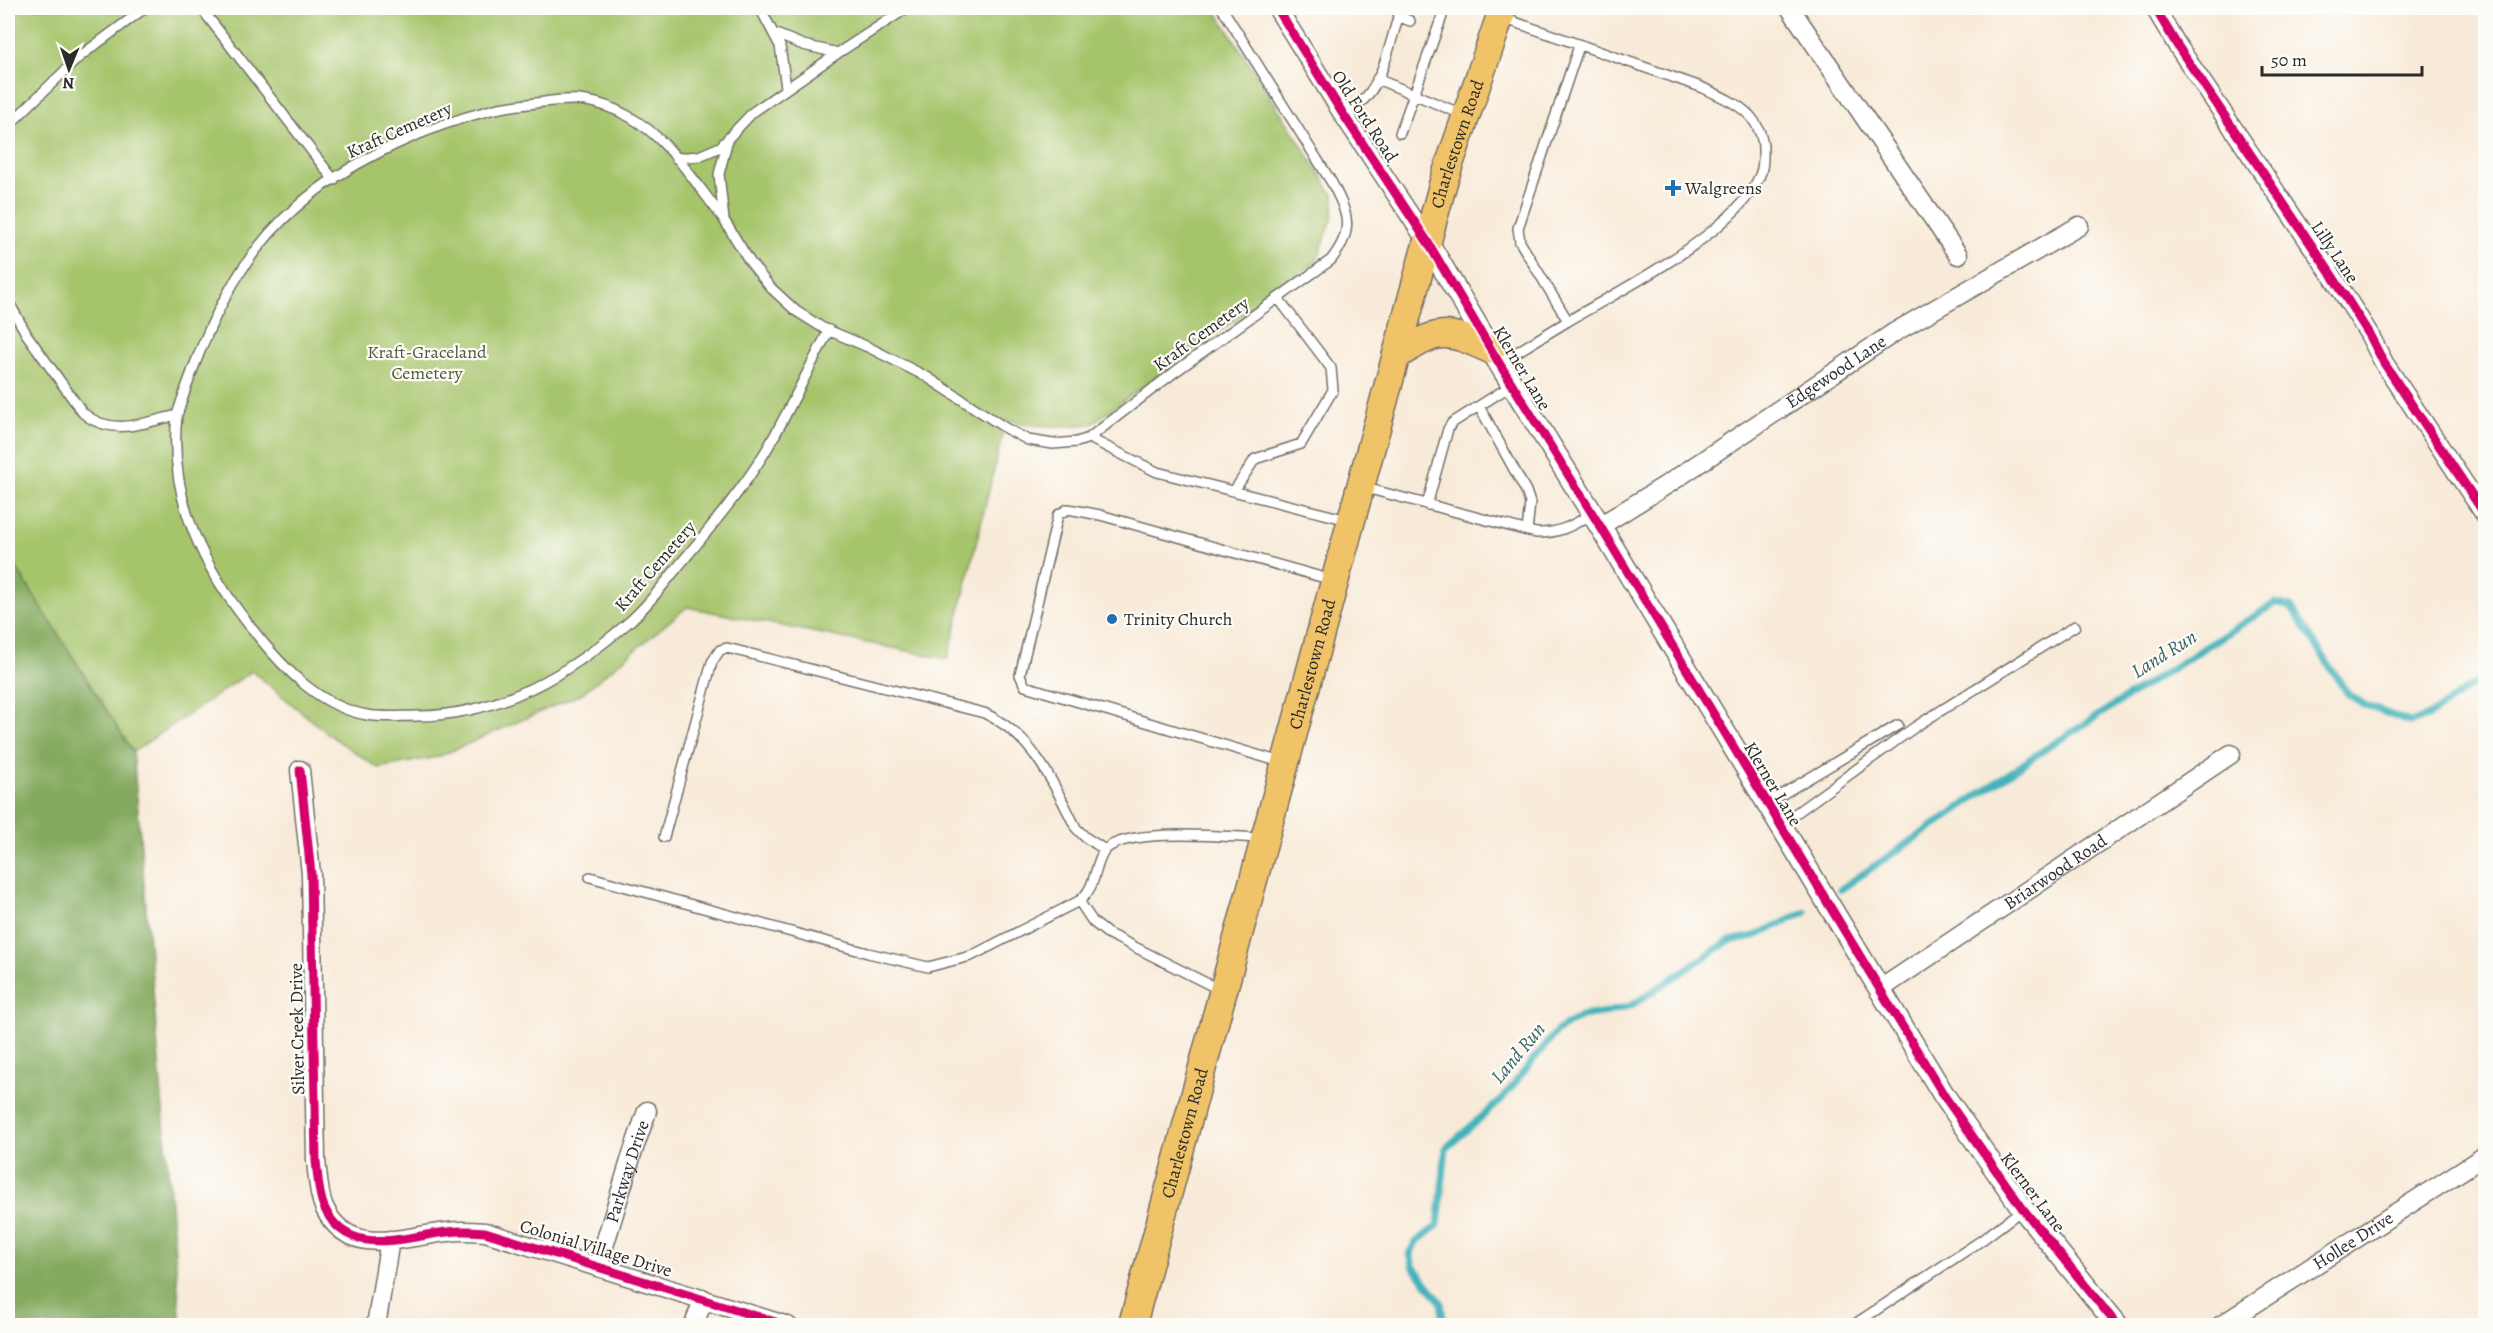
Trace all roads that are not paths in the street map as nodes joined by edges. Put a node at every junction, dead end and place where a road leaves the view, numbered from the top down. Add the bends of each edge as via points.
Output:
1 (145, 8) edge
2 (201, 8) edge
3 (760, 8) edge
4 (907, 8) edge
5 (1222, 8) edge
6 (1277, 8) edge
7 (1445, 8) edge
8 (1790, 8) edge
9 (2155, 8) edge
10 (1399, 12) edge
11 (1501, 12) edge
12 (1410, 21) dead end
13 (776, 34) junction
14 (1389, 45) junction
15 (1579, 46) junction
16 (1400, 49) dead end
17 (838, 53) junction
18 (1377, 79) junction
19 (786, 87) junction
20 (1415, 95) junction
21 (1343, 114) junction
22 (1466, 116) junction
23 (8, 126) edge
24 (1400, 133) dead end
25 (727, 143) junction
26 (676, 158) junction
27 (334, 180) junction
28 (724, 220) junction
29 (2079, 226) dead end
30 (1427, 241) junction
31 (1958, 255) dead end
32 (1278, 298) junction
33 (8, 300) edge
34 (1568, 321) junction
35 (829, 330) junction
36 (1396, 356) junction
37 (1495, 357) junction
38 (1512, 385) junction
39 (1479, 406) junction
40 (177, 415) junction
41 (1089, 438) junction
42 (1360, 487) junction
43 (1234, 491) junction
44 (1427, 505) junction
45 (2486, 516) edge
46 (1596, 520) junction
47 (1351, 521) junction
48 (1527, 531) junction
49 (1335, 580) junction
50 (2075, 626) dead end
51 (1898, 725) dead end
52 (2231, 754) dead end
53 (1285, 764) junction
54 (300, 771) dead end
55 (1766, 804) junction
56 (1779, 826) junction
57 (664, 837) dead end
58 (1264, 838) junction
59 (1105, 850) junction
60 (590, 877) dead end
61 (1079, 901) junction
62 (1879, 990) junction
63 (1222, 991) junction
64 (647, 1111) dead end
65 (2486, 1155) edge
66 (2023, 1209) junction
67 (390, 1240) junction
68 (598, 1266) junction
69 (704, 1299) junction
70 (376, 1326) edge
71 (693, 1326) edge
72 (788, 1326) edge
73 (1132, 1326) edge
74 (1852, 1326) edge
75 (2118, 1326) edge
76 (2220, 1326) edge

1 - 23 lane via 79,57
2 - 27 lane, Kraft Cemetery
3 - 13 lane
4 - 17 lane, Kraft Cemetery
5 - 32 lane, Kraft Cemetery via 1332,183 1347,219 1347,233 1331,260
6 - 21 street, Old Ford Road
7 - 20 lane
8 - 31 street
9 - 45 street, Lilly Lane
10 - 12 lane
10 - 14 lane
11 - 15 lane
11 - 22 main road, Charlestown Road
13 - 17 lane
13 - 19 lane
14 - 16 lane
14 - 18 lane
15 - 34 lane via 1518,228 1520,242
15 - 34 lane via 1701,87 1730,101 1750,116 1758,128 1763,140 1764,165 1745,198 1708,235
17 - 19 lane, Kraft Cemetery
18 - 20 lane
18 - 21 lane via 1364,99
19 - 25 lane, Kraft Cemetery via 744,119
20 - 22 lane
20 - 24 lane
21 - 30 street, Old Ford Road
22 - 30 main road, Charlestown Road
25 - 26 lane, Kraft Cemetery via 699,156
25 - 28 lane, Kraft Cemetery via 719,174
26 - 27 lane, Kraft Cemetery via 644,126 616,110 584,100 548,102 494,109 440,126 362,162
26 - 28 lane, Kraft Cemetery
27 - 40 lane, Kraft Cemetery via 284,219 239,275 212,325
28 - 35 lane, Kraft Cemetery via 770,287 796,311
29 - 46 street, Edgewood Lane via 1895,332 1671,482
30 - 36 main road, Charlestown Road
30 - 37 street, Klerner Lane
32 - 41 lane, Kraft Cemetery
32 - 43 lane via 1331,368 1333,390 1301,444 1255,459
33 - 40 lane via 74,403 93,422 120,428
34 - 37 lane
35 - 40 lane, Kraft Cemetery via 766,449 723,513 628,622 571,668 521,694 468,711 433,716 381,717 347,709 316,693 278,660 240,612 202,554 189,525 177,474
35 - 41 lane, Kraft Cemetery via 927,377 1028,440 1053,444
36 - 37 main road via 1425,338 1444,333 1465,338
36 - 42 main road, Charlestown Road
37 - 38 street, Klerner Lane
38 - 39 lane
38 - 46 street, Klerner Lane
39 - 44 lane via 1452,423 1445,435
39 - 48 lane via 1526,491 1530,503
41 - 43 lane via 1156,472
42 - 44 lane
42 - 47 main road, Charlestown Road
43 - 47 lane
44 - 48 lane
46 - 48 lane via 1557,532
46 - 55 street, Klerner Lane
47 - 49 main road, Charlestown Road
49 - 53 main road, Charlestown Road
49 - 53 lane via 1078,510 1068,508 1058,515 1020,675 1025,686
50 - 56 lane via 1915,727
51 - 55 lane
52 - 62 street, Briarwood Road
53 - 58 main road, Charlestown Road
54 - 67 street, Silver Creek Drive via 311,874 316,1161 320,1192 337,1228 364,1240
55 - 56 street, Klerner Lane
56 - 62 street, Klerner Lane
57 - 59 lane via 712,662 720,650 727,648 996,719 1034,751 1076,828
58 - 59 lane via 1149,836 1118,842
58 - 63 main road, Charlestown Road
59 - 61 lane via 1089,891
60 - 61 lane via 928,967 971,956
61 - 63 lane via 1107,933
62 - 66 street, Klerner Lane via 1945,1097
63 - 73 main road, Charlestown Road
64 - 68 street, Parkway Drive
65 - 76 street, Hollee Drive
66 - 74 lane
66 - 75 street, Klerner Lane
67 - 68 street, Colonial Village Drive via 447,1232 486,1232
67 - 70 street
68 - 69 street, Colonial Village Drive
69 - 71 street
69 - 72 street, Colonial Village Drive

